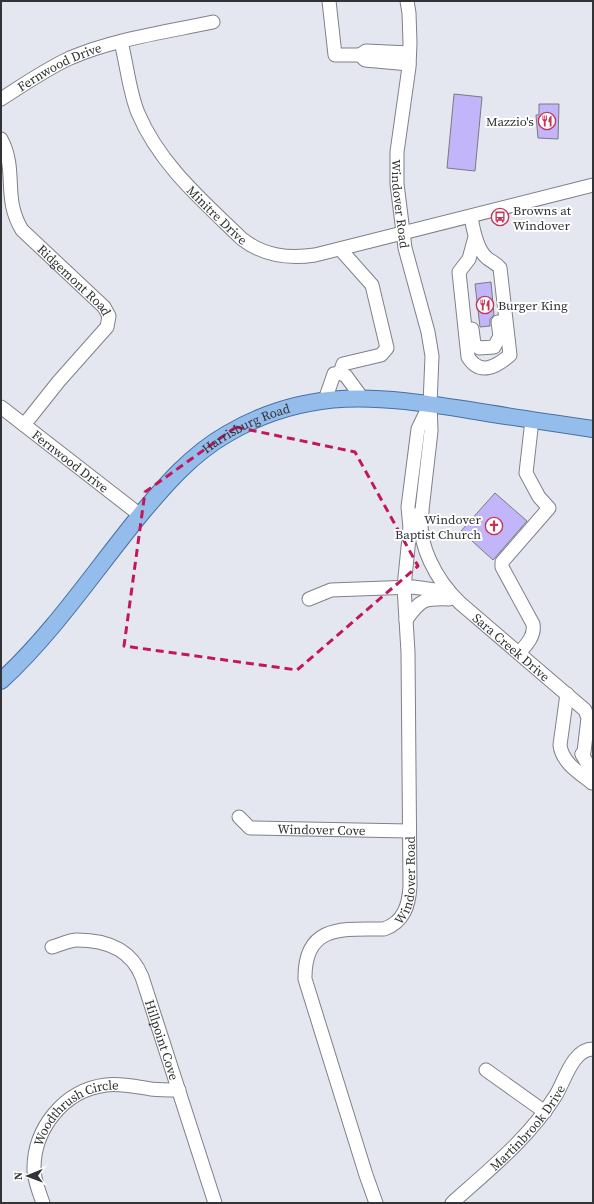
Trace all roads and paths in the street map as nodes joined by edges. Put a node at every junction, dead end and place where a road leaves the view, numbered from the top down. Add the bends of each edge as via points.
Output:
1 (329, 1) edge
2 (407, 1) edge
3 (213, 22) dead end
4 (121, 42) junction
5 (409, 59) junction
6 (1, 98) edge
7 (1, 140) edge
8 (593, 185) edge
9 (471, 217) junction
10 (403, 234) junction
11 (475, 237) junction
12 (340, 249) junction
13 (487, 258) junction
14 (469, 259) junction
15 (340, 373) junction
16 (362, 398) junction
17 (325, 400) junction
18 (430, 404) junction
19 (1, 407) edge
20 (532, 420) junction
21 (24, 425) junction
22 (593, 429) edge
23 (422, 510) junction
24 (140, 515) junction
25 (410, 528) junction
26 (404, 587) junction
27 (309, 599) dead end
28 (457, 600) junction
29 (406, 620) junction
30 (519, 653) junction
31 (1, 681) edge
32 (567, 694) junction
33 (589, 713) edge
34 (582, 754) junction
35 (565, 759) junction
36 (592, 783) edge
37 (239, 817) dead end
38 (410, 831) junction
39 (52, 947) dead end
40 (593, 1048) edge
41 (486, 1070) dead end
42 (179, 1090) junction
43 (545, 1112) junction
44 (43, 1203) edge
45 (215, 1203) edge
46 (375, 1203) edge
47 (452, 1203) edge

1 - 5 street via 336,55 360,55 366,52
2 - 5 street, Windover Road
3 - 4 street, Fernwood Drive
4 - 6 street, Fernwood Drive via 69,58
4 - 12 street, Minitre Drive via 138,112 152,141 165,161 242,239 258,250 287,258 304,258
5 - 10 street, Windover Road via 397,152 397,184
7 - 21 street, Ridgemont Road via 11,171 10,196 16,220 22,230 104,307 109,316 107,327
8 - 9 street, Minitre Drive
9 - 10 street, Minitre Drive
9 - 11 street
10 - 12 street, Minitre Drive
10 - 18 street, Windover Road via 432,356
11 - 13 street
11 - 14 street
12 - 15 street via 372,285 387,348 381,355 343,364
13 - 14 street via 496,275 500,336 494,347 479,348 474,344 466,274
13 - 14 street via 500,268 510,355 497,366 480,368 468,357 459,272
15 - 16 street via 346,376
15 - 17 street via 334,374
16 - 17 main road, Harrisburg Road
16 - 18 main road, Harrisburg Road
17 - 24 main road, Harrisburg Road via 268,413 225,434 178,471
18 - 20 main road, Harrisburg Road
18 - 23 street, Windover Road via 431,431
18 - 25 street, Windover Road via 418,429 408,507
19 - 21 street, Fernwood Drive
20 - 22 main road, Harrisburg Road
20 - 30 street via 526,473 539,497 549,508 502,562 502,567 533,624 531,639
21 - 24 street, Fernwood Drive
23 - 25 street, Windover Road
23 - 28 street, Sara Creek Drive via 422,539 431,562
24 - 31 main road, Harrisburg Road via 43,639
25 - 26 street, Windover Road
26 - 27 street, Sara Creek Drive via 331,590
26 - 28 street, Sara Creek Drive via 435,590
26 - 29 street, Windover Road
28 - 29 street via 430,598 416,606
28 - 30 street, Sara Creek Drive
29 - 38 street, Windover Road
30 - 32 street, Sara Creek Drive
32 - 33 street, Sara Creek Drive
32 - 35 street via 560,745 560,751
33 - 34 street
34 - 35 street
34 - 36 street
35 - 36 street
37 - 38 street, Windover Cove via 250,828
38 - 46 street, Windover Road via 410,894 401,918 384,929 340,930 326,934 312,947 305,966 306,979
39 - 42 street, Hillpoint Cove via 76,940 106,944 123,950 135,962
40 - 43 street, Martinbrook Drive via 578,1056
41 - 43 street
42 - 44 street, Woodthrush Circle via 151,1089 124,1084 107,1085 80,1093 61,1106 47,1121 35,1152 36,1182
42 - 45 street, Hillpoint Cove
43 - 47 street, Martinbrook Drive via 519,1143

